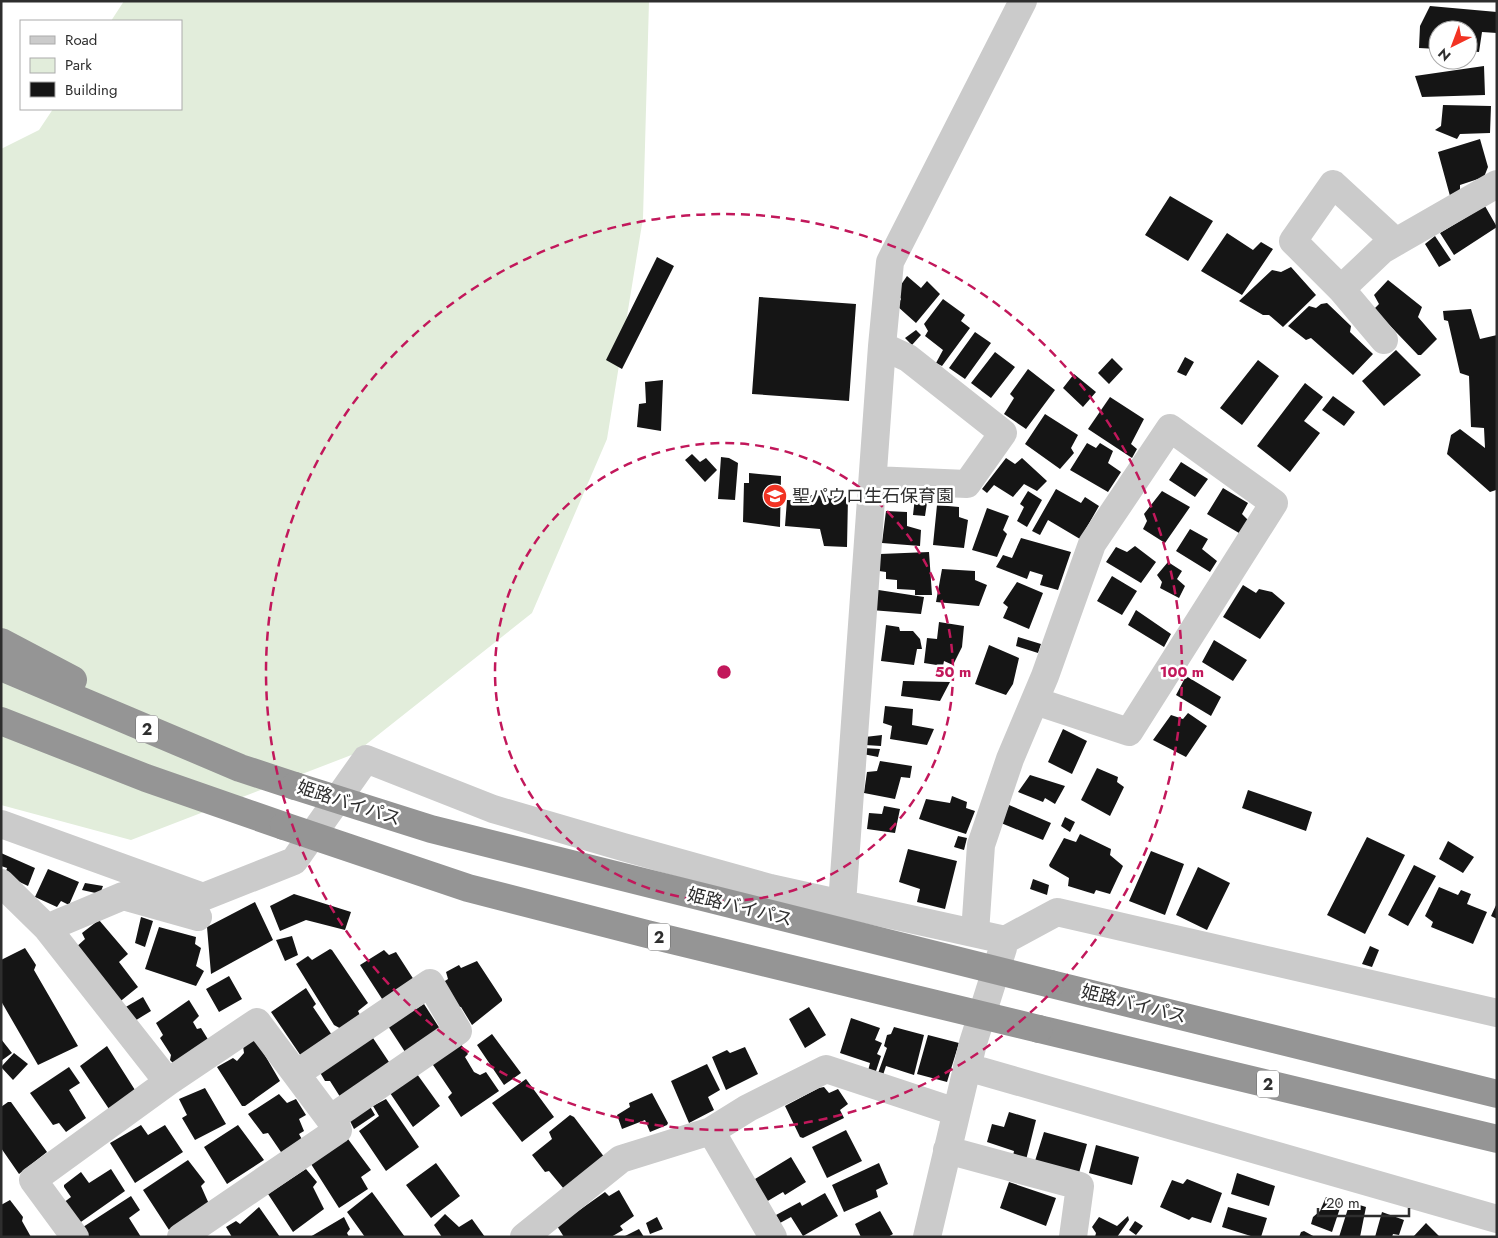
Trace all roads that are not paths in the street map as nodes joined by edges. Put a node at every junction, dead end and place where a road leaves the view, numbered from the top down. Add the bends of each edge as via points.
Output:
1 (1023, 1) edge
2 (1497, 184) edge
3 (1396, 242) junction
4 (1341, 289) junction
5 (1384, 340) dead end
6 (882, 346) junction
7 (872, 480) junction
8 (1, 642) edge
9 (1, 667) edge
10 (1035, 701) junction
11 (1, 721) edge
12 (240, 768) junction
13 (1, 824) edge
14 (1, 884) edge
15 (842, 904) junction
16 (198, 917) dead end
17 (47, 928) junction
18 (975, 933) junction
19 (1005, 940) junction
20 (1497, 1013) edge
21 (967, 1066) junction
22 (296, 1074) junction
23 (168, 1082) junction
24 (1497, 1094) edge
25 (956, 1112) junction
26 (330, 1119) junction
27 (711, 1131) junction
28 (1497, 1139) edge
29 (947, 1150) junction
30 (1497, 1219) edge
31 (75, 1237) edge
32 (181, 1237) edge
33 (524, 1237) edge
34 (773, 1237) edge
35 (927, 1237) edge
36 (1073, 1237) edge

1 - 6 street via 890,262
2 - 3 street
3 - 4 street via 1382,250
3 - 4 street via 1333,184 1293,241
4 - 5 street
6 - 7 street
6 - 7 street via 908,358 1003,433 967,484
7 - 15 street
8 - 12 highway
9 - 12 highway, 姫路バイパス / 2
10 - 10 street via 1092,544 1170,428 1274,503 1129,732
10 - 18 street via 1010,759 980,845
11 - 28 highway, 2, bridge via 146,778 468,888
12 - 24 highway, 姫路バイパス / 2, bridge via 430,830
13 - 15 street via 202,896 294,861 366,759 493,810 770,888
14 - 17 street
15 - 18 street
16 - 17 street via 123,896
17 - 23 street
18 - 19 street
19 - 20 street via 1057,912
19 - 21 street
21 - 25 street
21 - 30 street
22 - 23 street via 257,1022
22 - 26 street
22 - 26 street via 430,983 458,1031
23 - 31 street via 33,1180
25 - 27 street via 826,1069 748,1108
25 - 29 street
26 - 32 street via 338,1130
27 - 33 street via 621,1159
27 - 34 street
29 - 35 street
29 - 36 street via 1080,1186

